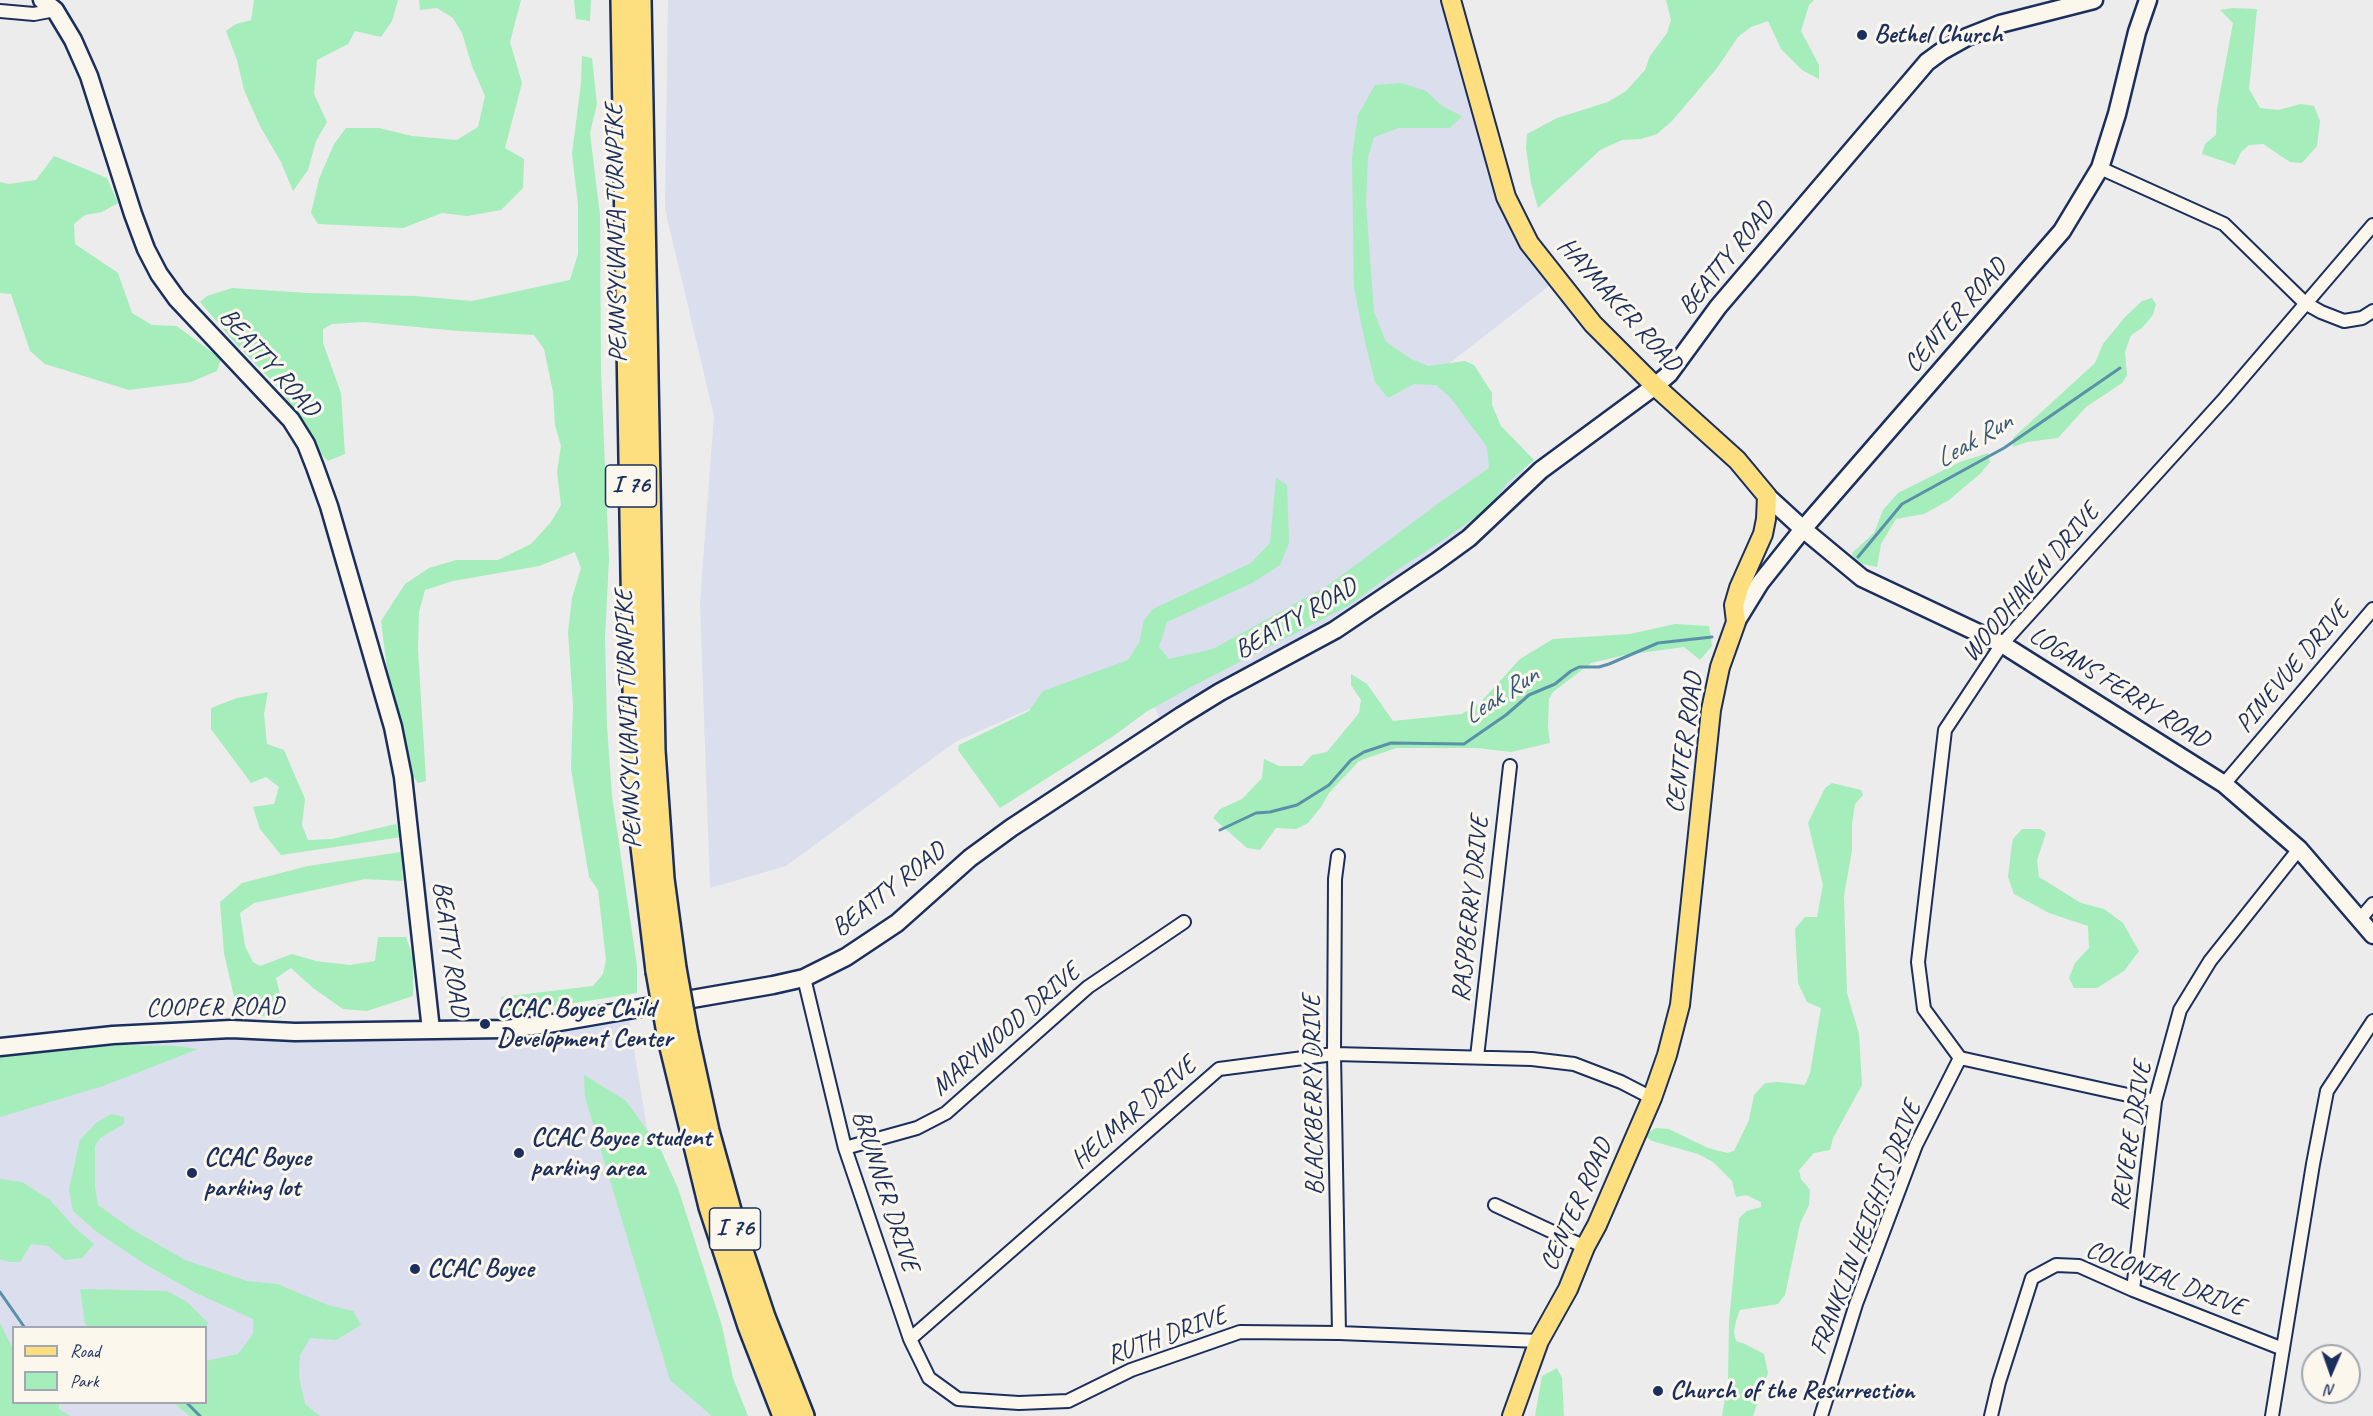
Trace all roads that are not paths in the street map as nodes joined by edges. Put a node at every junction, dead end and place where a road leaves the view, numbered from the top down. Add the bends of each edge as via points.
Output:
1 (622, 0) edge
2 (640, 0) edge
3 (1451, 0) edge
4 (2094, 0) edge
5 (2148, 0) edge
6 (50, 3) edge
7 (0, 11) edge
8 (2100, 168) junction
9 (2373, 225) edge
10 (2305, 303) junction
11 (2373, 311) edge
12 (1655, 386) junction
13 (1767, 496) junction
14 (1803, 530) junction
15 (2373, 609) edge
16 (1736, 622) junction
17 (2002, 644) junction
18 (1510, 766) dead end
19 (2224, 784) junction
20 (2299, 849) junction
21 (1338, 856) dead end
22 (2373, 904) edge
23 (2361, 918) junction
24 (1184, 922) dead end
25 (2373, 935) edge
26 (666, 969) junction
27 (804, 978) junction
28 (2373, 1021) edge
29 (431, 1030) junction
30 (678, 1037) junction
31 (0, 1047) edge
32 (1334, 1054) junction
33 (1477, 1057) junction
34 (1960, 1058) junction
35 (1652, 1098) junction
36 (2155, 1101) junction
37 (845, 1148) junction
38 (1495, 1205) dead end
39 (1585, 1247) junction
40 (2133, 1290) junction
41 (1340, 1333) junction
42 (910, 1339) junction
43 (1539, 1341) junction
44 (2283, 1349) junction
45 (958, 1399) joint
46 (784, 1416) edge
47 (803, 1416) edge
48 (1512, 1416) edge
49 (1821, 1416) edge
50 (1990, 1416) edge
51 (2272, 1416) edge

1 - 26 highway, PENNSYLVANIA TURNPIKE / I 76 via 635,744 642,847
2 - 26 highway, PENNSYLVANIA TURNPIKE / I 76 via 653,739
3 - 12 main road, HAYMAKER ROAD via 1495,163 1517,221 1541,259 1593,324
4 - 12 street, BEATTY ROAD via 2000,24 1927,62 1718,307 1669,374
5 - 8 street, CENTER ROAD
6 - 7 street via 34,14
6 - 29 street, BEATTY ROAD via 89,76 133,214 159,274 177,299 291,420 306,444 318,476 393,727 403,777
8 - 10 street via 2224,224
8 - 14 street, CENTER ROAD via 2062,231
9 - 10 street, WOODHAVEN DRIVE
10 - 11 street via 2344,321 2362,318
10 - 17 street, WOODHAVEN DRIVE via 2225,398
12 - 13 main road, HAYMAKER ROAD via 1737,460
12 - 27 street, BEATTY ROAD via 1541,470 1469,538 1436,562 1335,630 1181,716 970,858 875,940
13 - 14 street, HAYMAKER ROAD
13 - 16 main road via 1763,534 1745,570 1734,605
14 - 16 street, CENTER ROAD via 1760,583
14 - 17 street, LOGANS FERRY ROAD via 1862,578
15 - 19 street, PINEVUE DRIVE
16 - 35 main road, CENTER ROAD via 1720,667 1711,710 1680,1005
17 - 19 street, LOGANS FERRY ROAD
17 - 34 street, WOODHAVEN DRIVE via 1945,730 1918,962 1924,1009
18 - 33 street, RASPBERRY DRIVE
19 - 20 street, LOGANS FERRY ROAD
20 - 23 street, LOGANS FERRY ROAD
20 - 36 street, REVERE DRIVE via 2210,961 2180,1010
21 - 32 street, BLACKBERRY DRIVE
22 - 23 street
23 - 25 street, LOGANS FERRY ROAD
24 - 37 street, MARYWOOD DRIVE via 1088,987 946,1113 917,1128
26 - 30 highway, PENNSYLVANIA TURNPIKE / I 76, bridge
27 - 29 street, BEATTY ROAD via 542,1025
27 - 37 street, BRUNNER DRIVE
28 - 44 street via 2327,1091
29 - 31 street, COOPER ROAD via 231,1029 113,1035
30 - 46 highway, PENNSYLVANIA TURNPIKE / I 76 via 710,1207
30 - 47 highway, PENNSYLVANIA TURNPIKE / I 76 via 738,1239
32 - 33 street, HELMAR DRIVE
32 - 41 street, BLACKBERRY DRIVE
32 - 42 street, HELMAR DRIVE via 1219,1069
33 - 35 street, HELMAR DRIVE via 1574,1064
34 - 36 street
34 - 49 street, FRANKLIN HEIGHTS DRIVE via 1916,1145 1856,1304
35 - 39 main road, CENTER ROAD
36 - 40 street, REVERE DRIVE
37 - 42 street, BRUNNER DRIVE
38 - 39 street
39 - 43 main road, CENTER ROAD via 1568,1289
40 - 44 street, COLONIAL DRIVE
40 - 50 street, COLONIAL DRIVE via 2079,1266 2056,1265 2032,1278
41 - 43 street, RUTH DRIVE
41 - 45 street, RUTH DRIVE via 1240,1332 1131,1370 1068,1401
42 - 45 street, BRUNNER DRIVE via 929,1378
43 - 48 main road, CENTER ROAD
44 - 51 street

